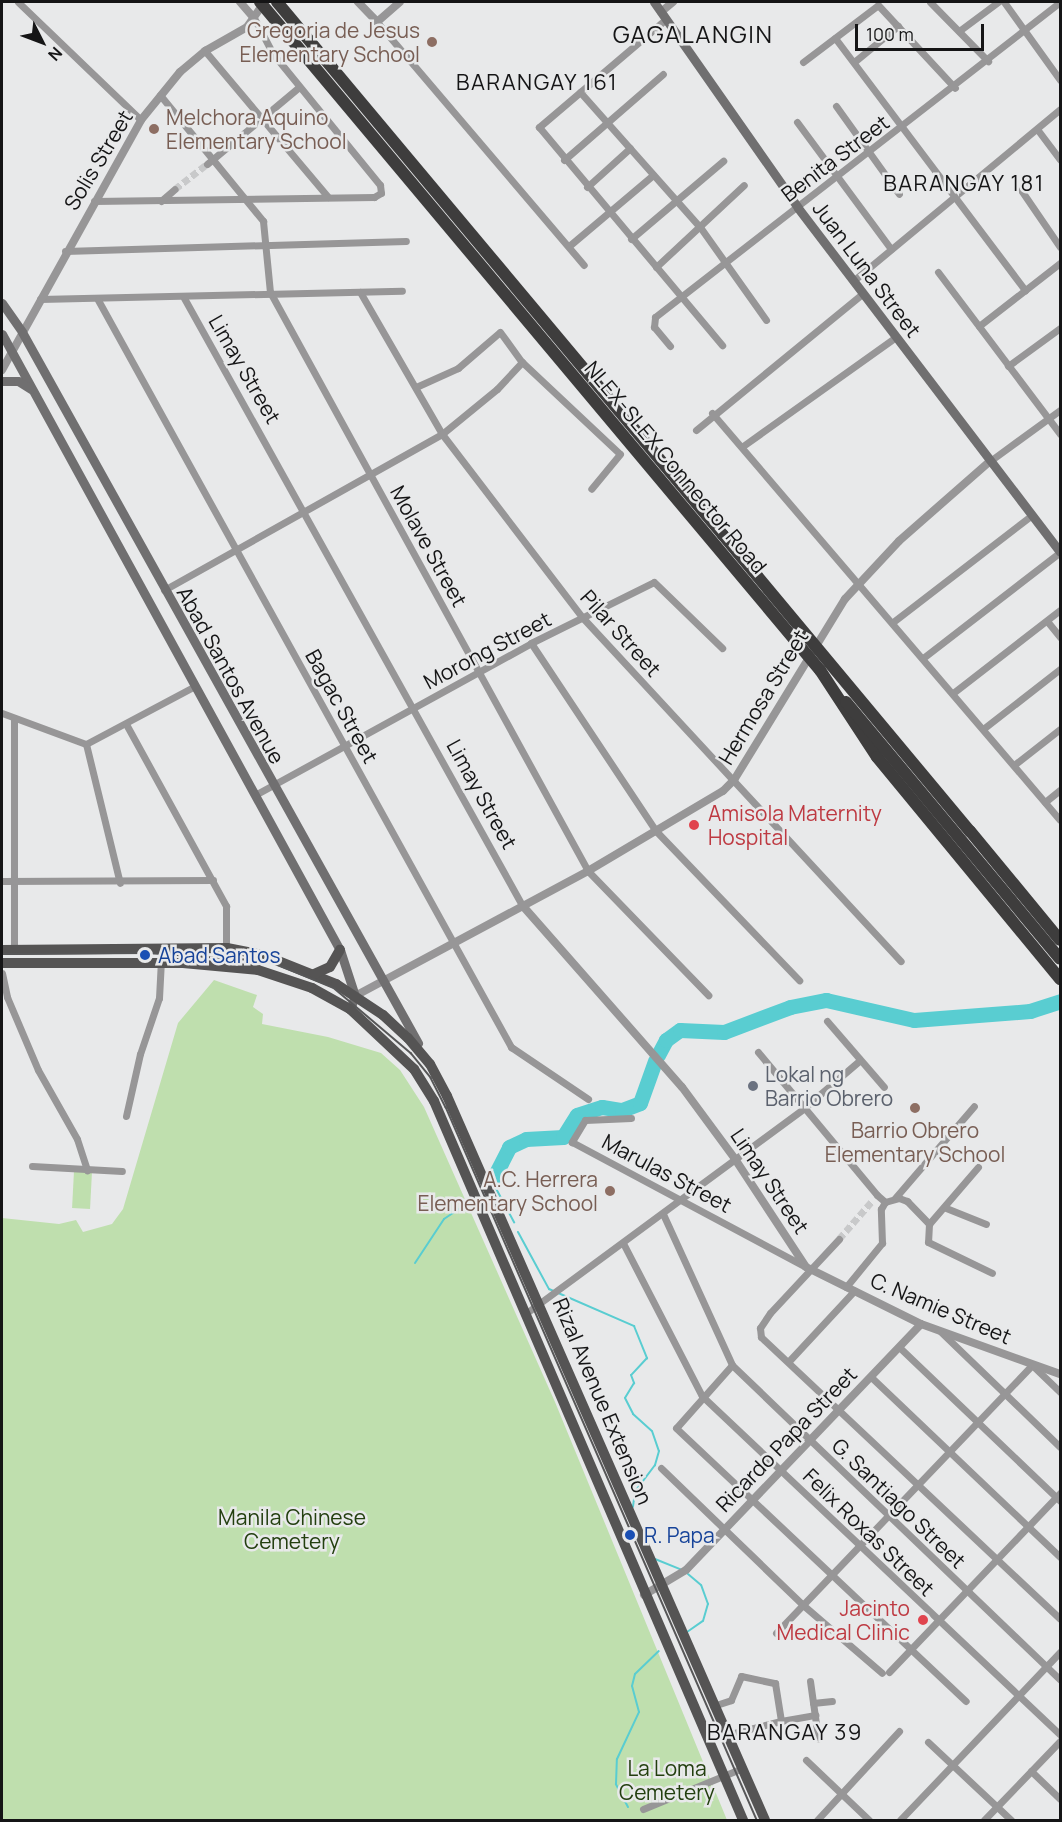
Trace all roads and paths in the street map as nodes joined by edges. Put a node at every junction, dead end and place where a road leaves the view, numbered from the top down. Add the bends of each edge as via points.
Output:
1 (18, 2) edge
2 (240, 2) edge
3 (260, 2) edge
4 (265, 2) edge
5 (277, 2) edge
6 (358, 2) edge
7 (400, 2) edge
8 (654, 2) edge
9 (673, 2) edge
10 (931, 2) edge
11 (998, 2) edge
12 (1004, 2) edge
13 (1060, 2) edge
14 (663, 15) junction
15 (254, 18) junction
16 (377, 22) junction
17 (898, 26) junction
18 (1024, 30) junction
19 (959, 31) junction
20 (835, 38) junction
21 (205, 51) junction
22 (988, 61) junction
23 (803, 62) dead end
24 (854, 62) junction
25 (663, 74) dead end
26 (1060, 80) edge
27 (299, 87) junction
28 (955, 88) junction
29 (580, 92) junction
30 (160, 94) junction
31 (836, 106) dead end
32 (1060, 109) edge
33 (261, 119) junction
34 (141, 120) junction
35 (607, 122) junction
36 (797, 122) dead end
37 (902, 127) junction
38 (1037, 129) junction
39 (630, 148) junction
40 (870, 153) junction
41 (214, 158) junction
42 (1060, 159) edge
43 (564, 160) junction
44 (723, 161) dead end
45 (207, 164) tunnel mouth
46 (653, 175) junction
47 (840, 177) junction
48 (744, 186) dead end
49 (587, 187) junction
50 (175, 189) tunnel mouth
51 (1021, 190) dead end
52 (899, 194) dead end
53 (955, 195) junction
54 (328, 197) junction
55 (248, 199) junction
56 (93, 201) junction
57 (161, 201) junction
58 (675, 202) junction
59 (798, 208) junction
60 (608, 212) junction
61 (700, 227) junction
62 (631, 239) junction
63 (406, 241) dead end
64 (267, 245) junction
65 (569, 246) junction
66 (1060, 247) edge
67 (891, 249) junction
68 (65, 251) junction
69 (726, 260) junction
70 (1060, 263) edge
71 (584, 264) dead end
72 (657, 267) junction
73 (938, 272) dead end
74 (853, 281) junction
75 (1024, 290) junction
76 (402, 291) dead end
77 (270, 292) junction
78 (360, 292) junction
79 (862, 294) junction
80 (681, 295) junction
81 (184, 298) junction
82 (40, 299) junction
83 (98, 300) junction
84 (2, 303) edge
85 (766, 320) dead end
86 (979, 326) junction
87 (1060, 328) edge
88 (22, 332) junction
89 (2, 334) edge
90 (896, 337) junction
91 (722, 345) dead end
92 (670, 346) dead end
93 (12, 351) junction
94 (522, 362) junction
95 (1008, 366) junction
96 (2, 370) edge
97 (2, 381) edge
98 (416, 387) junction
99 (36, 396) junction
100 (1060, 410) edge
101 (712, 413) junction
102 (1048, 419) junction
103 (696, 430) dead end
104 (442, 434) junction
105 (1060, 434) edge
106 (743, 446) junction
107 (990, 461) junction
108 (371, 473) junction
109 (591, 489) dead end
110 (305, 510) junction
111 (1032, 515) junction
112 (236, 550) junction
113 (1060, 552) edge
114 (859, 583) junction
115 (164, 590) junction
116 (1060, 610) edge
117 (582, 617) junction
118 (1047, 621) junction
119 (893, 622) junction
120 (1060, 637) edge
121 (531, 643) junction
122 (722, 648) dead end
123 (923, 658) junction
124 (1060, 669) edge
125 (820, 670) junction
126 (480, 672) junction
127 (195, 686) junction
128 (953, 693) junction
129 (414, 708) junction
130 (2, 713) edge
131 (14, 718) junction
132 (126, 724) junction
133 (983, 729) junction
134 (1060, 729) edge
135 (86, 744) junction
136 (346, 745) junction
137 (1014, 765) junction
138 (734, 780) junction
139 (272, 785) junction
140 (1060, 790) edge
141 (255, 795) junction
142 (1045, 802) junction
143 (1060, 820) edge
144 (656, 831) junction
145 (588, 871) junction
146 (213, 880) junction
147 (2, 881) edge
148 (12, 881) junction
149 (120, 883) junction
150 (522, 905) junction
151 (1060, 940) edge
152 (453, 943) junction
153 (227, 948) junction
154 (2, 950) edge
155 (14, 950) junction
156 (340, 950) junction
157 (1060, 959) edge
158 (901, 961) dead end
159 (2, 963) edge
160 (161, 963) junction
161 (226, 964) junction
162 (2, 973) edge
163 (314, 974) junction
164 (1060, 979) edge
165 (799, 980) dead end
166 (382, 983) junction
167 (708, 995) dead end
168 (355, 996) junction
169 (350, 1009) junction
170 (827, 1021) dead end
171 (758, 1052) dead end
172 (859, 1061) junction
173 (430, 1064) junction
174 (884, 1087) dead end
175 (588, 1100) dead end
176 (974, 1106) dead end
177 (804, 1108) junction
178 (126, 1116) dead end
179 (631, 1118) dead end
180 (735, 1159) junction
181 (32, 1166) dead end
182 (978, 1167) dead end
183 (87, 1170) junction
184 (122, 1171) dead end
185 (895, 1198) junction
186 (679, 1201) junction
187 (885, 1202) junction
188 (946, 1208) junction
189 (663, 1214) junction
190 (929, 1224) junction
191 (986, 1224) dead end
192 (839, 1239) tunnel mouth
193 (623, 1243) junction
194 (808, 1268) junction
195 (992, 1273) dead end
196 (846, 1287) junction
197 (854, 1291) junction
198 (540, 1304) junction
199 (525, 1314) junction
200 (921, 1324) junction
201 (941, 1332) junction
202 (899, 1347) junction
203 (789, 1361) junction
204 (732, 1365) junction
205 (1032, 1365) junction
206 (1060, 1374) edge
207 (871, 1377) junction
208 (1060, 1392) edge
209 (1005, 1394) junction
210 (702, 1396) junction
211 (839, 1410) junction
212 (978, 1422) junction
213 (810, 1440) junction
214 (1060, 1447) edge
215 (951, 1452) junction
216 (660, 1468) dead end
217 (781, 1471) junction
218 (918, 1484) junction
219 (1059, 1497) edge
220 (754, 1499) junction
221 (888, 1516) junction
222 (1028, 1527) junction
223 (725, 1529) junction
224 (860, 1546) junction
225 (1060, 1557) edge
226 (998, 1559) junction
227 (832, 1574) junction
228 (661, 1585) junction
229 (967, 1591) junction
230 (644, 1595) junction
231 (803, 1605) junction
232 (1060, 1619) edge
233 (939, 1621) junction
234 (776, 1633) dead end
235 (911, 1650) junction
236 (1060, 1652) edge
237 (1047, 1666) junction
238 (1060, 1679) edge
239 (810, 1681) dead end
240 (1019, 1696) junction
241 (832, 1701) dead end
242 (966, 1701) dead end
243 (813, 1703) junction
244 (713, 1706) junction
245 (815, 1715) junction
246 (781, 1721) junction
247 (898, 1731) dead end
248 (726, 1735) junction
249 (1060, 1735) edge
250 (818, 1738) dead end
251 (1060, 1741) edge
252 (928, 1742) dead end
253 (806, 1760) dead end
254 (953, 1765) junction
255 (740, 1769) junction
256 (1031, 1771) junction
257 (723, 1776) junction
258 (841, 1794) junction
259 (1060, 1799) edge
260 (997, 1807) junction
261 (643, 1809) dead end
262 (743, 1821) edge
263 (765, 1821) edge
264 (817, 1821) edge
265 (869, 1821) edge
266 (900, 1821) edge
267 (984, 1821) edge
268 (1011, 1821) edge

1 - 34 street
2 - 15 street
3 - 125 highway, NLEX-SLEX Connector Road, bridge
4 - 15 street, Solis Street
5 - 151 highway, NLEX-SLEX Connector Road, bridge
6 - 16 street
7 - 16 street
8 - 14 main road, Juan Luna Street
9 - 14 street
10 - 19 street
11 - 19 street
12 - 18 street
13 - 18 street, Benita Street
14 - 29 street
14 - 59 main road, Juan Luna Street
15 - 21 street, Solis Street via 242,30
15 - 27 street via 273,54
16 - 65 street
17 - 20 street via 878,5
17 - 24 street
17 - 28 street
18 - 22 street, Benita Street
18 - 26 street
19 - 22 street
20 - 23 street
20 - 24 street
21 - 30 street, Solis Street
21 - 33 street
22 - 28 street, Benita Street
24 - 37 street
25 - 35 street
27 - 33 street
27 - 54 street via 380,185 381,193
28 - 37 street, Benita Street
29 - 35 street
29 - 43 street via 539,127
30 - 34 street, Solis Street
30 - 41 street, Molave Street
31 - 40 street
32 - 38 street
33 - 41 street
33 - 54 street
34 - 56 street, Solis Street
35 - 39 street
35 - 43 street
36 - 47 street
37 - 40 street, Benita Street
37 - 53 street
38 - 42 street
38 - 53 street
39 - 46 street
39 - 49 street
40 - 47 street, Benita Street
40 - 52 street
41 - 45 street
41 - 55 street, Molave Street
43 - 49 street
44 - 58 street
46 - 58 street
46 - 60 street
47 - 59 street, Benita Street
47 - 67 street
48 - 61 street
49 - 60 street
50 - 57 street
51 - 66 street
53 - 67 street
53 - 75 street
54 - 55 street
55 - 57 street
55 - 64 street, Molave Street via 263,221
56 - 57 street
56 - 68 street, Solis Street
58 - 61 street
58 - 62 street
59 - 69 street, Benita Street
59 - 74 main road, Juan Luna Street
60 - 62 street
60 - 65 street
61 - 69 street
61 - 72 street
62 - 72 street
63 - 64 street
64 - 68 street
64 - 77 street, Molave Street
65 - 71 street
67 - 74 street
68 - 82 street, Solis Street
69 - 80 street, Benita Street
69 - 85 street
70 - 75 street
72 - 80 street
73 - 86 street
74 - 79 main road, Juan Luna Street
75 - 86 street
76 - 78 street
77 - 78 street
77 - 81 street
77 - 108 street, Molave Street
78 - 98 street, Pilar Street
79 - 90 main road, Juan Luna Street
79 - 101 street
80 - 91 street
80 - 92 street, Benita Street via 653,320
81 - 83 street
81 - 110 street, Limay Street
82 - 83 street
82 - 88 street, Solis Street
83 - 112 street, Bagac Street
84 - 88 main road, Abad Santos Avenue
86 - 95 street
87 - 95 street
88 - 93 street, Solis Street
88 - 115 main road, Abad Santos Avenue
89 - 93 main road, Abad Santos Avenue
90 - 106 street
90 - 107 main road, Juan Luna Street
93 - 96 street, Solis Street
93 - 99 main road, Abad Santos Avenue
94 - 98 street via 498,331 458,368
94 - 104 street via 497,389
94 - 109 street via 620,455
95 - 102 street
97 - 99 main road via 24,383
98 - 104 street, Pilar Street
99 - 127 main road, Abad Santos Avenue
100 - 102 street, Hermosa Street
101 - 103 street
101 - 106 street
102 - 105 street
102 - 107 street, Hermosa Street
104 - 108 street
104 - 117 street, Pilar Street
106 - 114 street
107 - 111 main road, Juan Luna Street
107 - 114 street, Hermosa Street via 899,541
108 - 110 street
108 - 126 street, Molave Street
110 - 112 street
110 - 129 street, Limay Street
111 - 113 main road, Juan Luna Street
111 - 119 street
112 - 115 street
112 - 136 street, Bagac Street
113 - 123 street
114 - 119 street
114 - 138 street, Hermosa Street via 809,655
115 - 139 main road, Abad Santos Avenue
116 - 118 street
117 - 121 street, Morong Street
117 - 122 street, Morong Street via 655,582
117 - 138 street, Pilar Street
118 - 120 street
118 - 128 street
119 - 123 street
121 - 126 street, Morong Street
121 - 144 street
123 - 128 street
124 - 133 street
125 - 157 highway, NLEX-SLEX Connector Road
125 - 164 highway via 877,757
126 - 129 street, Morong Street
126 - 145 street, Molave Street
127 - 132 street
127 - 141 main road, Abad Santos Avenue
128 - 133 street
129 - 136 street, Morong Street
129 - 150 street, Limay Street
130 - 131 street
131 - 135 street
131 - 148 street
132 - 135 street
132 - 146 street
133 - 137 street
134 - 137 street
135 - 149 street
136 - 139 street, Morong Street
136 - 152 street, Bagac Street
137 - 142 street
138 - 144 street, Hermosa Street
138 - 158 street, Pilar Street
139 - 141 street, Morong Street
139 - 166 main road, Abad Santos Avenue
140 - 142 street
141 - 156 main road, Abad Santos Avenue
142 - 143 street
144 - 145 street, Hermosa Street
144 - 165 street
145 - 150 street, Hermosa Street
145 - 167 street, Molave Street
146 - 149 street
146 - 153 street via 226,906
147 - 148 street
148 - 149 street
148 - 155 street
150 - 152 street, Hermosa Street
150 - 180 street, Limay Street via 678,1083
152 - 166 street, Hermosa Street
152 - 175 street, Bagac Street via 514,1051
153 - 155 main road, Rizal Avenue Extension
153 - 161 street
153 - 163 main road, Rizal Avenue Extension via 263,955
154 - 155 main road, Rizal Avenue Extension
154 - 159 street
156 - 163 main road via 330,967
156 - 168 main road, Abad Santos Avenue
159 - 160 main road, Rizal Avenue Extension
159 - 162 street
160 - 161 main road, Rizal Avenue Extension
160 - 178 street via 159,998 140,1054
161 - 169 main road, Rizal Avenue Extension via 285,978
162 - 183 street via 38,1070 77,1139
163 - 168 main road, Rizal Avenue Extension
166 - 168 street, Hermosa Street
166 - 173 main road, Abad Santos Avenue
168 - 169 main road
168 - 173 main road, Rizal Avenue Extension via 400,1031
169 - 199 main road, Rizal Avenue Extension via 414,1069 434,1101
170 - 172 street
171 - 177 street
172 - 174 street
172 - 177 street
173 - 198 main road, Rizal Avenue Extension
176 - 185 street
177 - 180 street
177 - 187 street via 875,1198
179 - 186 street, Marulas Street via 585,1120 572,1141
180 - 186 street
180 - 194 street, Limay Street
181 - 183 street
182 - 188 street
183 - 184 street
185 - 187 street
185 - 190 street via 907,1202
186 - 189 street
186 - 194 street, Marulas Street
187 - 196 street via 881,1209 882,1243
188 - 190 street
188 - 191 street
189 - 193 street
189 - 204 street, G. Santiago Street
190 - 195 street via 928,1242
192 - 194 street
193 - 198 street
193 - 210 street, Felix Roxas Street
194 - 196 street, C. Namie Street
194 - 203 street via 761,1325 761,1337
196 - 197 street, C. Namie Street
197 - 200 street, C. Namie Street
197 - 203 street
198 - 199 street
198 - 228 main road, Rizal Avenue Extension
199 - 230 main road, Rizal Avenue Extension
200 - 201 street, C. Namie Street
200 - 202 street, Ricardo Papa Street
201 - 205 street, C. Namie Street
201 - 209 street
202 - 207 street, Ricardo Papa Street
202 - 212 street
203 - 211 street
204 - 210 street
204 - 213 street, G. Santiago Street
205 - 206 street, C. Namie Street
205 - 208 street
205 - 209 street
207 - 211 street, Ricardo Papa Street
207 - 215 street
209 - 212 street
209 - 214 street
210 - 217 street, Felix Roxas Street
210 - 220 street via 677,1425
211 - 213 street, Ricardo Papa Street
211 - 218 street
212 - 215 street
212 - 219 street
213 - 217 street, Ricardo Papa Street
213 - 221 street, G. Santiago Street
215 - 218 street
215 - 222 street
216 - 223 street
217 - 220 street, Ricardo Papa Street
217 - 224 street, Felix Roxas Street
218 - 221 street
218 - 226 street
219 - 222 street
220 - 223 street, Ricardo Papa Street
220 - 227 street
221 - 224 street
221 - 229 street, G. Santiago Street
222 - 225 street
222 - 226 street
223 - 228 street, Ricardo Papa Street via 686,1570
223 - 231 street
224 - 227 street
224 - 233 street, Felix Roxas Street
226 - 229 street
226 - 232 street
227 - 231 street
227 - 235 street
228 - 230 street, Ricardo Papa Street
228 - 244 main road, Rizal Avenue Extension
229 - 233 street
229 - 237 street, G. Santiago Street
230 - 257 main road, Rizal Avenue Extension
231 - 234 street
231 - 235 street via 886,1672
233 - 235 street
233 - 240 street, Felix Roxas Street
235 - 242 street
236 - 237 street
237 - 238 street, G. Santiago Street
237 - 240 street
239 - 243 street
240 - 249 street, Felix Roxas Street
240 - 254 street
241 - 243 street
243 - 245 street
244 - 246 street via 730,1700 742,1676 775,1683
244 - 248 main road, Rizal Avenue Extension
245 - 246 street
245 - 250 street
246 - 248 street
247 - 258 street
248 - 255 main road, Rizal Avenue Extension
251 - 256 street
252 - 254 street
253 - 258 street
254 - 260 street
254 - 266 street
255 - 257 street
255 - 263 main road, Rizal Avenue Extension
256 - 259 street
256 - 260 street
257 - 261 street
257 - 262 main road, Rizal Avenue Extension
258 - 264 street
258 - 265 street
260 - 267 street
260 - 268 street

